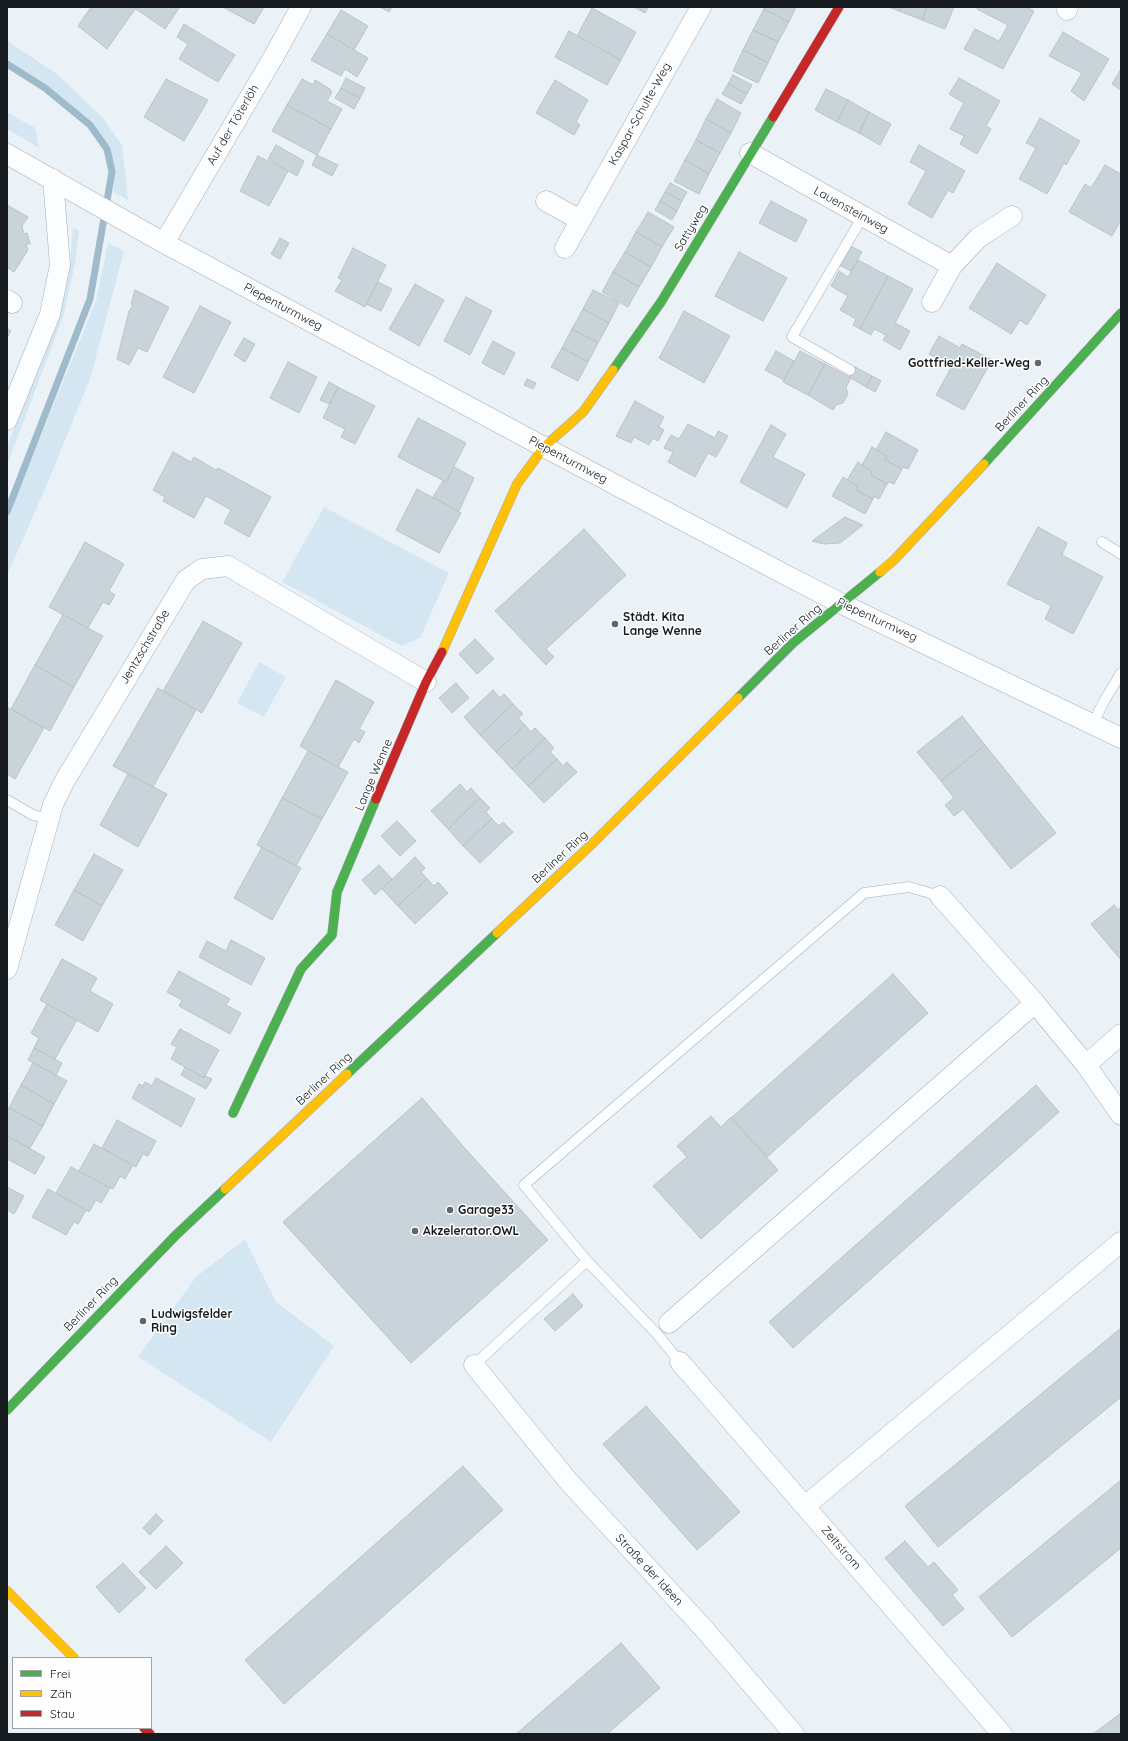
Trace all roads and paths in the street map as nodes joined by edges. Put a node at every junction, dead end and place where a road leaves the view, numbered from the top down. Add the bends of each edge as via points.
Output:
1 (301, 7) edge
2 (701, 7) edge
3 (839, 7) edge
4 (750, 153) junction
5 (7, 154) edge
6 (53, 179) junction
7 (546, 201) dead end
8 (863, 216) junction
9 (1012, 216) dead end
10 (580, 220) junction
11 (164, 242) junction
12 (564, 248) dead end
13 (952, 266) junction
14 (932, 302) dead end
15 (1121, 313) edge
16 (850, 370) dead end
17 (7, 420) edge
18 (544, 447) junction
19 (1102, 542) dead end
20 (1121, 554) edge
21 (842, 604) junction
22 (1121, 673) edge
23 (426, 682) junction
24 (1093, 724) junction
25 (1121, 738) edge
26 (7, 800) edge
27 (49, 819) junction
28 (940, 896) joint
29 (7, 969) edge
30 (1035, 1003) junction
31 (1121, 1034) edge
32 (1086, 1065) junction
33 (233, 1113) dead end
34 (1121, 1115) edge
35 (1121, 1242) edge
36 (587, 1261) junction
37 (669, 1323) dead end
38 (680, 1362) joint
39 (474, 1365) joint
40 (7, 1410) edge
41 (805, 1506) junction
42 (7, 1591) edge
43 (73, 1657) edge
44 (794, 1734) edge
45 (1002, 1734) edge

1 - 11 street, Auf der Töterlöh
2 - 10 street, Kaspar-Schulte-Weg
3 - 4 main road, Sattyweg
4 - 8 street, Lauensteinweg
4 - 18 main road, Sattyweg via 661,302 583,412
5 - 6 street, Piepenturmweg
6 - 11 street, Piepenturmweg
6 - 17 street via 60,266 50,314
7 - 10 street
8 - 13 street, Lauensteinweg
8 - 16 lane via 792,337
9 - 13 street via 978,238
10 - 12 street, Kaspar-Schulte-Weg
11 - 18 street, Piepenturmweg
13 - 14 street
15 - 21 main road, Berliner Ring via 894,560
18 - 21 street, Piepenturmweg
18 - 23 main road, Lange Wenne via 517,484
19 - 20 lane
21 - 24 street, Piepenturmweg
21 - 40 main road, Berliner Ring via 793,643 593,843 176,1235
22 - 24 lane
23 - 27 street, Jentzschstraße via 228,566 202,569 186,580 163,617 64,782
23 - 33 main road, Lange Wenne via 337,892 332,935 301,970
24 - 25 street, Piepenturmweg
26 - 27 lane via 33,815
27 - 29 street, Jentzschstraße
28 - 30 street
28 - 36 lane via 909,887 864,893 524,1186
30 - 32 street
30 - 37 street
31 - 32 street
32 - 34 street
35 - 41 street
36 - 38 lane
36 - 39 lane
38 - 41 street, Zeitstrom
39 - 44 street, Straße der Ideen via 569,1482 705,1630
41 - 45 street, Zeitstrom
42 - 43 main road

